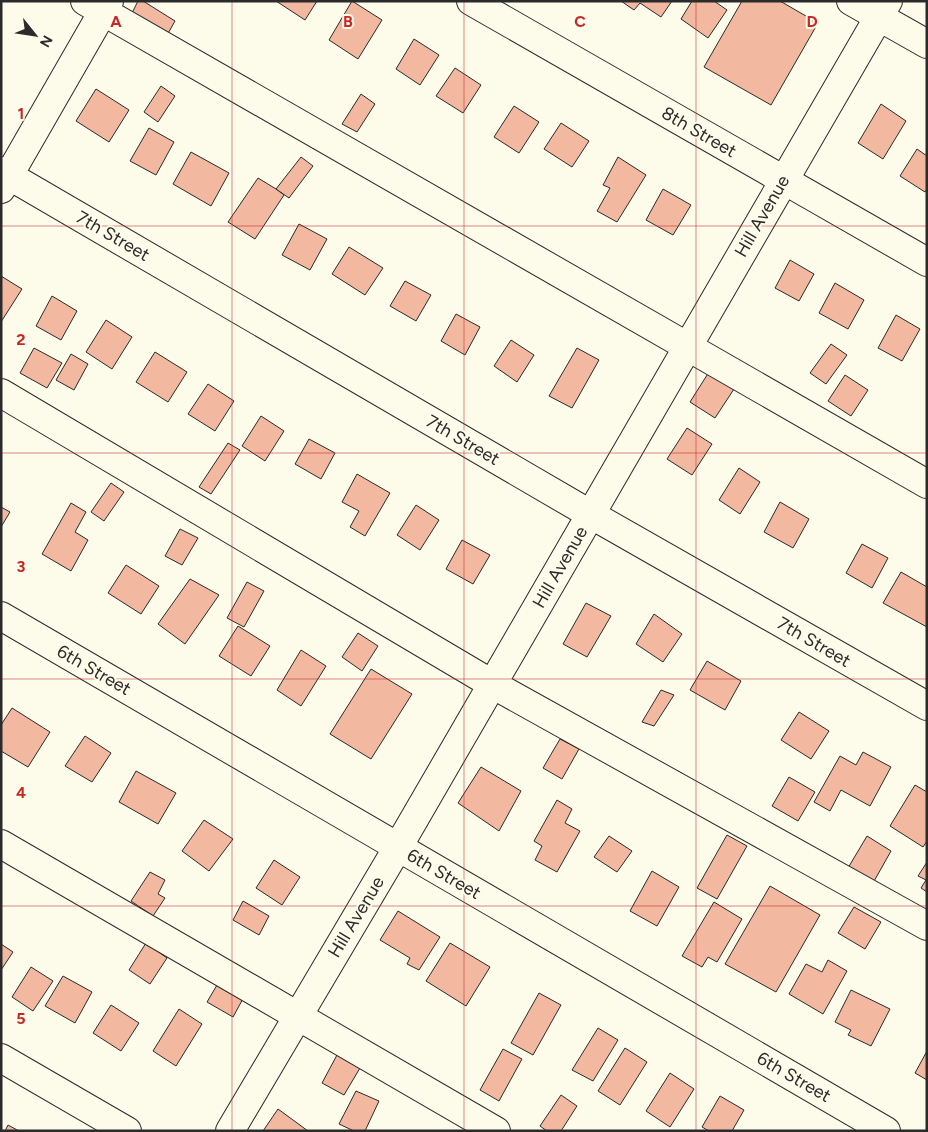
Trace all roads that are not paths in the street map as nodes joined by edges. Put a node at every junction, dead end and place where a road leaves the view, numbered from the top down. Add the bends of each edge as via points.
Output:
1 (471, 1) edge
2 (851, 1) edge
3 (99, 5) edge
4 (883, 9) edge
5 (927, 44) edge
6 (4, 179) edge
7 (783, 180) junction
8 (927, 262) edge
9 (686, 347) junction
10 (1, 393) edge
11 (927, 484) edge
12 (590, 514) junction
13 (1, 616) edge
14 (492, 684) junction
15 (927, 706) edge
16 (1, 844) edge
17 (398, 847) junction
18 (927, 926) edge
19 (298, 1016) junction
20 (1, 1058) edge
21 (127, 1131) edge
22 (230, 1131) edge
23 (496, 1131) edge
24 (886, 1131) edge

1 - 7 street, 8th Street
2 - 4 street
3 - 6 street
3 - 9 street
4 - 5 street
4 - 7 street, Hill Avenue
6 - 12 street, 7th Street
7 - 8 street, 8th Street
7 - 9 street, Hill Avenue
9 - 11 street
9 - 12 street, Hill Avenue
10 - 14 street
12 - 14 street, Hill Avenue
12 - 15 street, 7th Street
13 - 17 street, 6th Street
14 - 17 street, Hill Avenue
14 - 18 street
16 - 19 street
17 - 19 street, Hill Avenue
17 - 24 street, 6th Street
19 - 22 street, Hill Avenue
19 - 23 street
20 - 21 street

